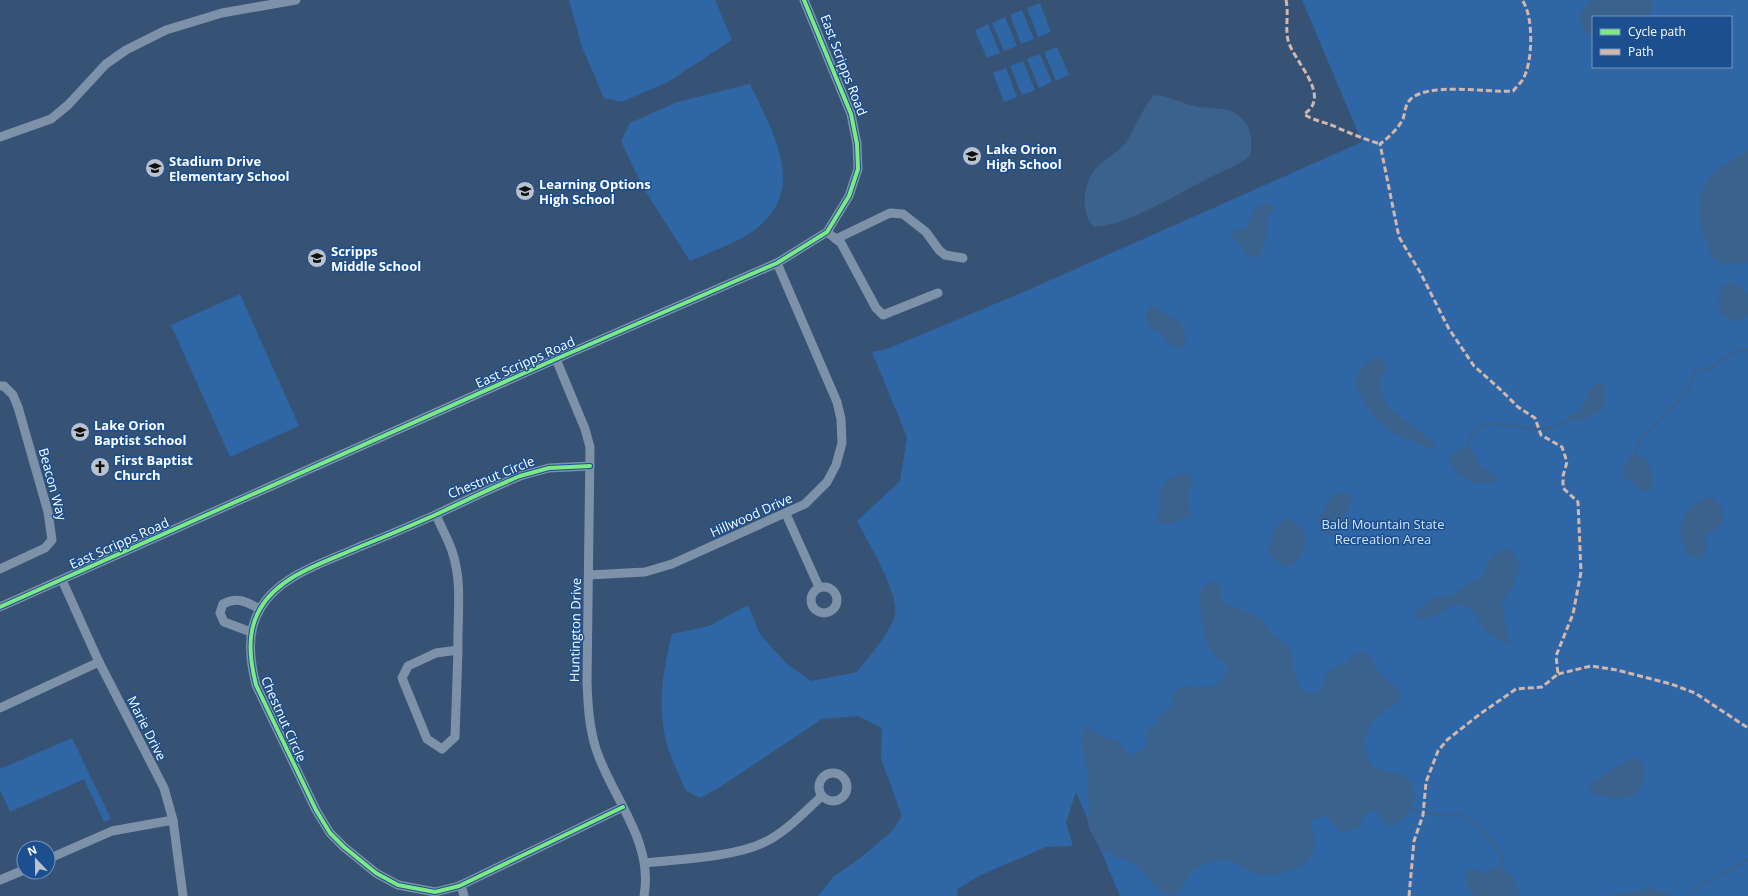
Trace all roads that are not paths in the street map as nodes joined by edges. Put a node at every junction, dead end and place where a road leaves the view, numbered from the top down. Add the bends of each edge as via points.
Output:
1 (296, 0) edge
2 (804, 0) edge
3 (0, 137) edge
4 (827, 232) junction
5 (836, 239) junction
6 (963, 258) dead end
7 (777, 263) junction
8 (938, 293) dead end
9 (556, 359) junction
10 (0, 386) edge
11 (590, 466) junction
12 (786, 514) junction
13 (436, 515) junction
14 (0, 569) edge
15 (589, 575) junction
16 (62, 580) junction
17 (819, 587) dead end
18 (0, 607) edge
19 (260, 609) junction
20 (251, 632) junction
21 (458, 650) junction
22 (99, 662) junction
23 (0, 708) edge
24 (822, 796) dead end
25 (623, 807) junction
26 (173, 820) junction
27 (56, 856) edge
28 (645, 863) junction
29 (16, 873) edge
30 (0, 880) edge
31 (461, 885) junction
32 (436, 894) edge
33 (183, 896) edge
34 (464, 896) edge
35 (644, 896) edge

1 - 3 street via 222,13 166,30 126,50 106,64 68,105 51,119
2 - 4 street, East Scripps Road via 851,114 857,144 858,169 848,196
4 - 5 street
4 - 7 street, East Scripps Road
5 - 6 street via 890,213 904,214 926,232 945,255
5 - 8 street via 849,255 876,308 883,315
7 - 9 street, East Scripps Road
7 - 12 street, Hillwood Drive via 837,402 842,443 828,482 805,504
9 - 11 street, Huntington Drive via 585,429 590,447
9 - 16 street, East Scripps Road
10 - 14 street, Beacon Way via 4,386 14,395 48,512 52,540 40,550
11 - 13 street, Chestnut Circle via 561,466 531,473
11 - 15 street, Huntington Drive
12 - 15 street, Hillwood Drive via 672,564 645,572
12 - 17 street
13 - 19 street, Chestnut Circle via 301,573 274,591
13 - 21 street via 452,552 456,570 459,596
15 - 25 street, Huntington Drive via 589,715 596,750
16 - 18 street, East Scripps Road
16 - 22 street, Marie Drive
19 - 20 street, Chestnut Circle
19 - 20 street via 242,600 232,599 223,604 220,612 224,622
20 - 32 street, Chestnut Circle via 251,667 256,685 316,810 330,833 376,873 398,885
21 - 21 street via 436,653 408,666 402,678 427,738 442,749 455,737
22 - 23 street
22 - 26 street, Marie Drive via 164,788
24 - 28 street via 778,834 753,847 735,852
25 - 28 street, Huntington Drive via 642,849
25 - 31 street, Chestnut Circle
26 - 27 street via 112,831
26 - 33 street, Marie Drive
28 - 35 street, Huntington Drive
29 - 30 street
31 - 32 street, Chestnut Circle
31 - 34 street

